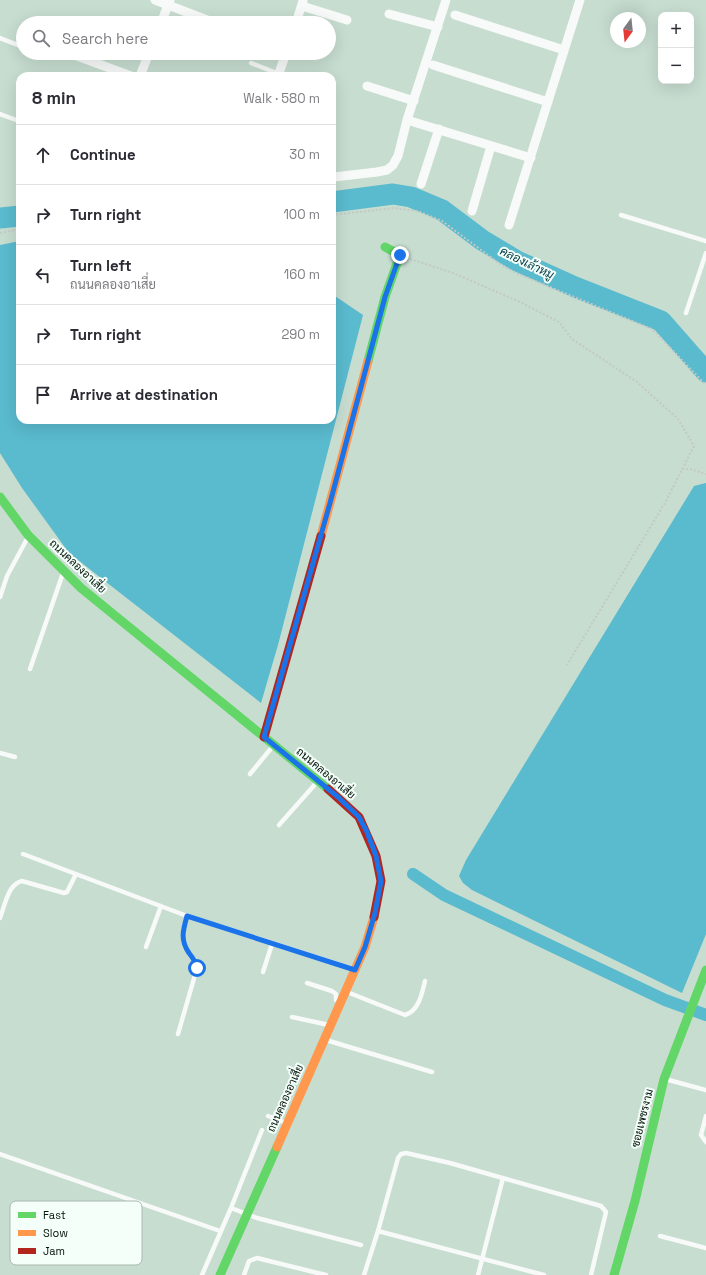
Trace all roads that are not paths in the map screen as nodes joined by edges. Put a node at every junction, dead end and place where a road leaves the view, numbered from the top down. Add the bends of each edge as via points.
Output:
1 (155, 0) edge
2 (446, 0) edge
3 (580, 0) edge
4 (169, 2) edge
5 (302, 2) edge
6 (389, 14) dead end
7 (455, 15) dead end
8 (163, 16) edge
9 (200, 16) edge
10 (298, 16) edge
11 (347, 20) dead end
12 (438, 28) junction
13 (0, 38) edge
14 (16, 44) edge
15 (564, 50) junction
16 (88, 60) edge
17 (146, 60) edge
18 (284, 60) edge
19 (251, 63) dead end
20 (433, 65) dead end
21 (120, 72) edge
22 (142, 72) edge
23 (274, 72) edge
24 (282, 72) edge
25 (367, 86) dead end
26 (414, 101) junction
27 (548, 102) junction
28 (0, 114) edge
29 (16, 120) edge
30 (407, 120) junction
31 (439, 129) junction
32 (492, 146) junction
33 (531, 158) junction
34 (336, 177) edge
35 (421, 184) dead end
36 (472, 211) dead end
37 (621, 215) dead end
38 (509, 225) dead end
39 (706, 241) edge
40 (385, 247) dead end
41 (706, 253) edge
42 (686, 313) dead end
43 (0, 497) edge
44 (28, 535) junction
45 (64, 572) junction
46 (0, 597) edge
47 (30, 669) dead end
48 (264, 737) junction
49 (274, 745) junction
50 (0, 753) edge
51 (16, 757) dead end
52 (250, 774) dead end
53 (318, 781) junction
54 (279, 824) dead end
55 (23, 854) dead end
56 (76, 874) junction
57 (160, 906) junction
58 (187, 916) junction
59 (0, 918) edge
60 (272, 944) junction
61 (146, 947) dead end
62 (355, 970) junction
63 (706, 970) edge
64 (263, 972) dead end
65 (425, 981) dead end
66 (307, 983) dead end
67 (345, 992) junction
68 (338, 1009) junction
69 (292, 1017) dead end
70 (330, 1026) junction
71 (178, 1034) dead end
72 (324, 1039) junction
73 (316, 1058) dead end
74 (432, 1072) dead end
75 (664, 1079) junction
76 (706, 1090) edge
77 (268, 1116) dead end
78 (706, 1116) edge
79 (287, 1123) junction
80 (262, 1130) dead end
81 (706, 1142) edge
82 (0, 1154) edge
83 (503, 1178) junction
84 (133, 1201) edge
85 (142, 1204) edge
86 (231, 1208) junction
87 (247, 1214) junction
88 (378, 1231) junction
89 (220, 1232) junction
90 (660, 1236) dead end
91 (361, 1244) dead end
92 (706, 1248) edge
93 (482, 1258) junction
94 (202, 1275) edge
95 (220, 1275) edge
96 (244, 1275) edge
97 (326, 1275) edge
98 (364, 1275) edge
99 (478, 1275) edge
100 (544, 1275) edge
101 (591, 1275) edge
102 (614, 1275) edge

1 - 4 street
2 - 12 street
3 - 15 street
4 - 8 street
4 - 9 street
5 - 10 street
5 - 11 street
6 - 12 street
7 - 15 street
12 - 26 street
13 - 14 lane
15 - 27 street
16 - 21 street
17 - 22 street
18 - 24 street
19 - 23 lane
20 - 27 street
25 - 26 street
26 - 30 street
27 - 33 street
28 - 29 lane
30 - 31 street
30 - 34 street via 398,156 387,170
31 - 32 street
31 - 35 street
32 - 33 street
32 - 36 street
33 - 38 street
37 - 39 lane
40 - 48 street via 400,255 385,297
41 - 42 lane
43 - 44 street, ถนนคลองอาเสี่ย
44 - 45 street, ถนนคลองอาเสี่ย
44 - 46 lane
45 - 47 lane
45 - 48 street, ถนนคลองอาเสี่ย
48 - 49 street, ถนนคลองอาเสี่ย
49 - 52 lane
49 - 53 street, ถนนคลองอาเสี่ย
50 - 51 lane
53 - 54 lane
53 - 62 street, ถนนคลองอาเสี่ย via 359,817 376,856 381,881 375,913
55 - 56 lane
56 - 57 lane
56 - 59 lane via 67,892 64,893 22,881 16,882
57 - 58 lane
57 - 61 lane
58 - 60 lane
58 - 71 lane via 182,934 183,944 197,968
60 - 62 lane
60 - 64 lane
62 - 67 street, ถนนคลองอาเสี่ย
63 - 75 street, ซอยเพชรงาม
65 - 67 lane via 419,1003 405,1015
66 - 68 lane via 336,994 335,1008
67 - 68 street, ถนนคลองอาเสี่ย
68 - 70 street, ถนนคลองอาเสี่ย
69 - 70 lane
70 - 72 street, ถนนคลองอาเสี่ย
72 - 74 lane
72 - 79 street, ถนนคลองอาเสี่ย
73 - 79 lane
75 - 76 lane
75 - 102 street, ซอยเพชรงาม via 635,1201
77 - 79 lane
78 - 81 lane via 701,1135
79 - 87 street, ถนนคลองอาเสี่ย
80 - 86 lane
82 - 84 lane
83 - 88 lane via 450,1163 401,1154
83 - 93 lane
83 - 101 lane via 604,1208 606,1212
85 - 89 lane
86 - 87 lane
86 - 89 lane
87 - 91 lane
87 - 95 street, ถนนคลองอาเสี่ย
88 - 93 lane
88 - 98 lane
89 - 94 lane
90 - 92 lane
93 - 99 lane
93 - 100 lane
96 - 97 lane via 249,1261 257,1258

